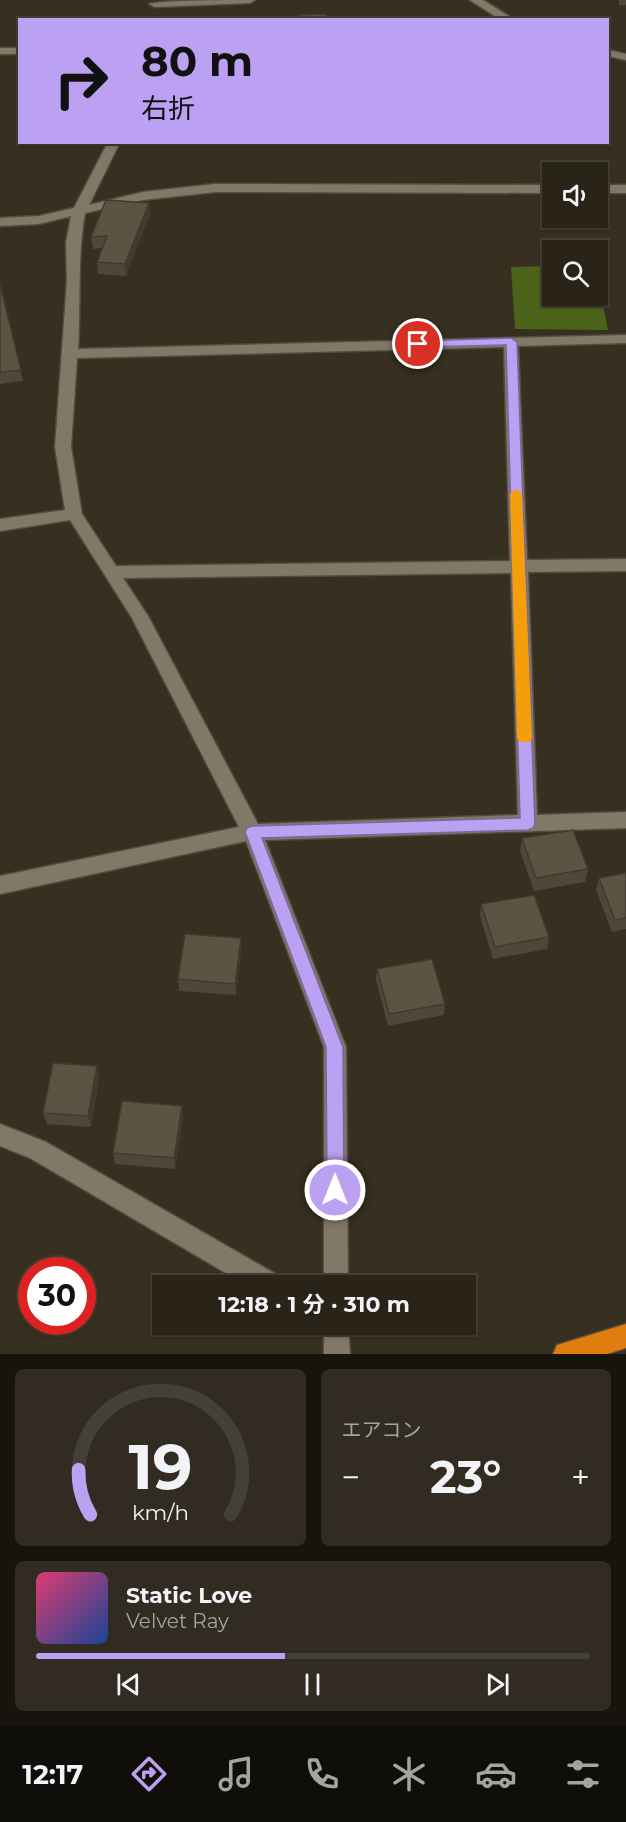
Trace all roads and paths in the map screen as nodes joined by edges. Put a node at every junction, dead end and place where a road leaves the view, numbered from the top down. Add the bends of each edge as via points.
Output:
1 (250, 0) edge
2 (475, 0) edge
3 (154, 2) edge
4 (161, 18) edge
5 (506, 18) edge
6 (0, 51) edge
7 (18, 51) edge
8 (609, 53) edge
9 (626, 57) edge
10 (113, 144) edge
11 (542, 189) edge
12 (608, 189) edge
13 (626, 189) edge
14 (79, 212) junction
15 (0, 222) edge
16 (626, 339) edge
17 (511, 342) junction
18 (70, 354) junction
19 (74, 514) junction
20 (0, 525) edge
21 (626, 565) edge
22 (518, 567) junction
23 (111, 572) junction
24 (626, 820) edge
25 (528, 824) junction
26 (252, 832) junction
27 (0, 885) edge
28 (0, 1135) edge
29 (253, 1275) edge
30 (336, 1275) edge
31 (336, 1335) edge
32 (626, 1336) edge
33 (337, 1354) edge
34 (566, 1354) edge

1 - 3 street
2 - 5 street
3 - 4 street
6 - 7 street
8 - 9 street
10 - 14 street
11 - 14 street via 215,188 143,196
12 - 13 street
14 - 15 street
14 - 18 street via 72,243
16 - 17 street
17 - 18 street
17 - 22 street
18 - 19 street via 63,447
19 - 20 street
19 - 23 street
21 - 22 street
22 - 23 street
22 - 25 street
23 - 26 street via 139,616
24 - 25 street
25 - 26 street
26 - 27 street
26 - 30 street via 335,1047
28 - 29 street via 38,1150
31 - 33 street
32 - 34 highway

